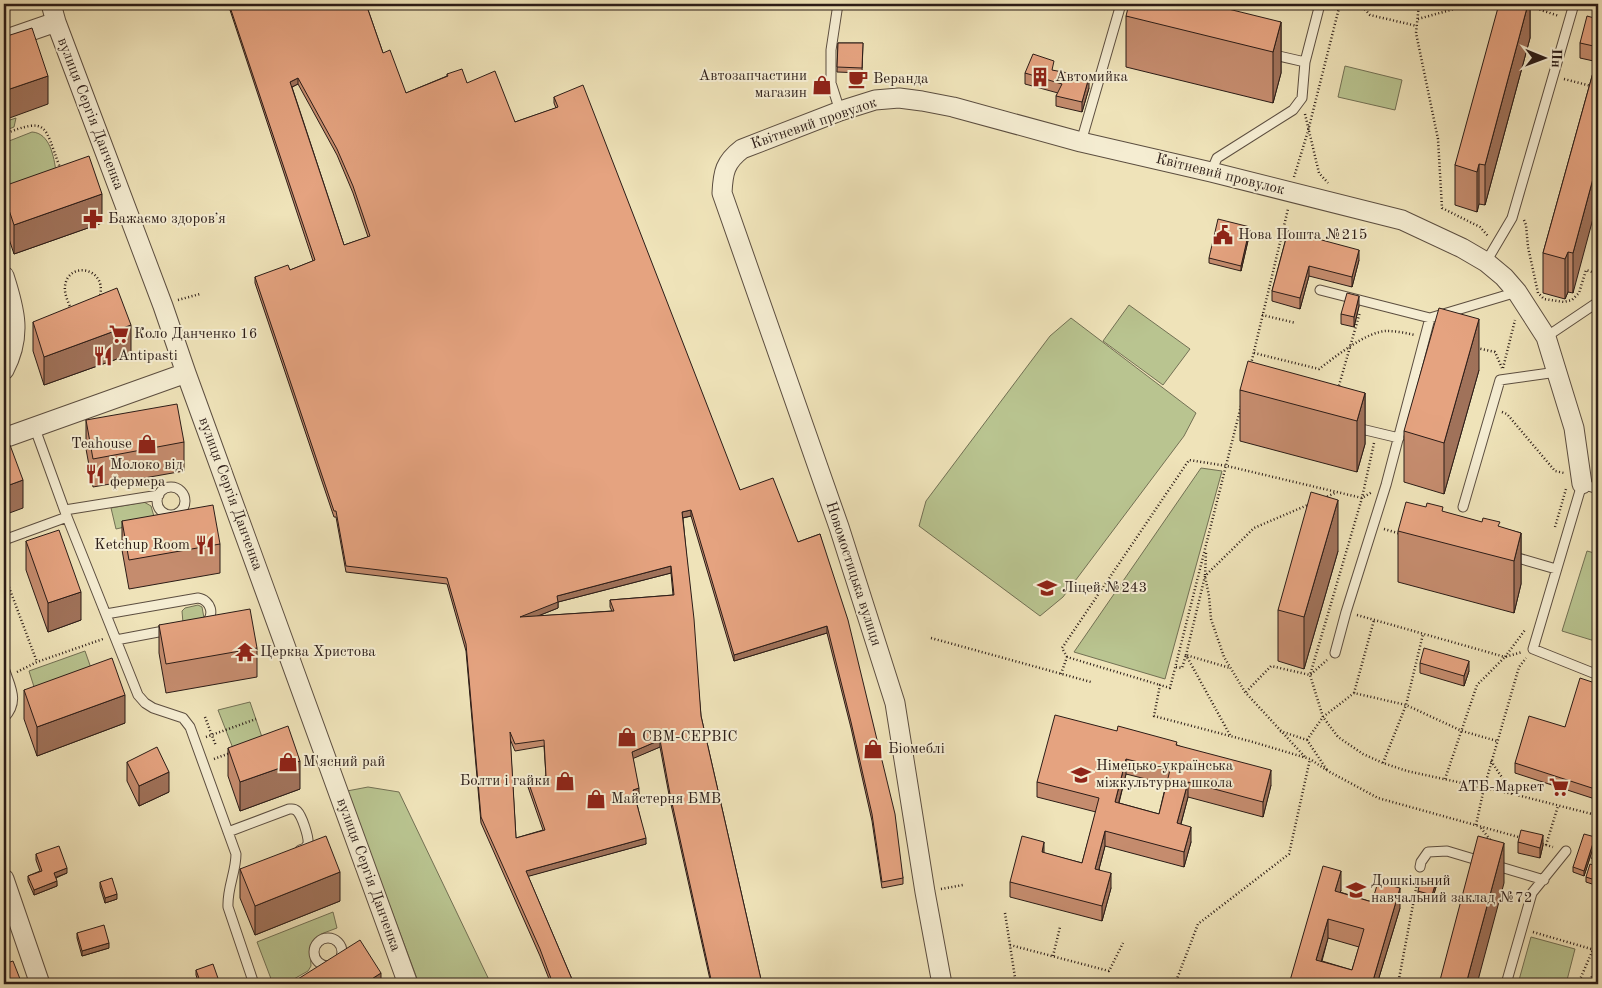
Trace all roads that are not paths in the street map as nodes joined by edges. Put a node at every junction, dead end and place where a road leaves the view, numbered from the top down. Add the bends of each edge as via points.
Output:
1 (838, 4) edge
2 (1121, 4) edge
3 (1320, 4) edge
4 (1574, 4) edge
5 (54, 13) edge
6 (4, 40) edge
7 (1258, 51) edge
8 (1305, 62) junction
9 (840, 111) junction
10 (1081, 142) junction
11 (1211, 172) junction
12 (723, 176) joint
13 (1486, 262) junction
14 (4, 276) edge
15 (1320, 290) dead end
16 (1517, 292) junction
17 (1598, 302) edge
18 (1430, 318) junction
19 (1546, 336) junction
20 (4, 370) edge
21 (1558, 372) junction
22 (186, 373) junction
23 (34, 426) junction
24 (1348, 426) edge
25 (4, 438) edge
26 (1398, 438) junction
27 (1583, 481) edge
28 (159, 495) dead end
29 (1463, 507) dead end
30 (66, 513) junction
31 (4, 540) edge
32 (1498, 552) edge
33 (1556, 569) junction
34 (106, 614) junction
35 (193, 626) edge
36 (174, 629) edge
37 (115, 637) junction
38 (1336, 653) road end
39 (5, 674) edge
40 (1598, 675) edge
41 (4, 718) edge
42 (228, 832) junction
43 (1566, 851) road end
44 (287, 855) edge
45 (1420, 867) road end
46 (4, 879) edge
47 (1544, 880) junction
48 (40, 984) edge
49 (254, 984) edge
50 (408, 984) edge
51 (942, 984) edge
52 (1506, 984) edge

1 - 9 lane via 831,83
2 - 10 lane via 1109,29
3 - 8 lane
4 - 13 lane via 1512,218
5 - 6 street
5 - 22 street, вулиця Сергія Данченка
7 - 8 lane
8 - 11 lane via 1302,98 1293,110 1217,158
9 - 10 street, Квітневий провулок via 875,100 899,98 953,107
9 - 12 street, Квітневий провулок via 742,149 730,158
10 - 11 street, Квітневий провулок
11 - 13 street, Квітневий провулок via 1402,220
12 - 51 street, Новомостицька вулиця via 722,193 839,527 895,703
13 - 16 street, Квітневий провулок
14 - 20 street via 16,328 11,357
15 - 18 lane
16 - 18 lane
16 - 19 street, Квітневий провулок
17 - 19 lane
18 - 26 lane
19 - 21 street, Квітневий провулок
21 - 27 street, Квітневий провулок via 1574,428
21 - 29 lane via 1500,380
22 - 23 street
22 - 50 street, вулиця Сергія Данченка
23 - 25 street
23 - 30 lane
24 - 26 lane
26 - 38 lane
27 - 33 lane
28 - 30 lane
30 - 31 lane
30 - 34 lane
32 - 33 lane
33 - 40 lane via 1533,649
34 - 35 lane via 203,599 208,602 211,615 208,621
34 - 37 lane
36 - 37 lane
37 - 42 lane via 138,695 153,708 183,718 190,727
39 - 41 lane via 13,701
42 - 44 lane via 294,809 299,812 308,844
42 - 49 lane via 236,854 238,873 228,896 228,907
43 - 47 lane
45 - 47 lane via 1428,852 1447,851
46 - 48 street
47 - 52 lane via 1532,893

